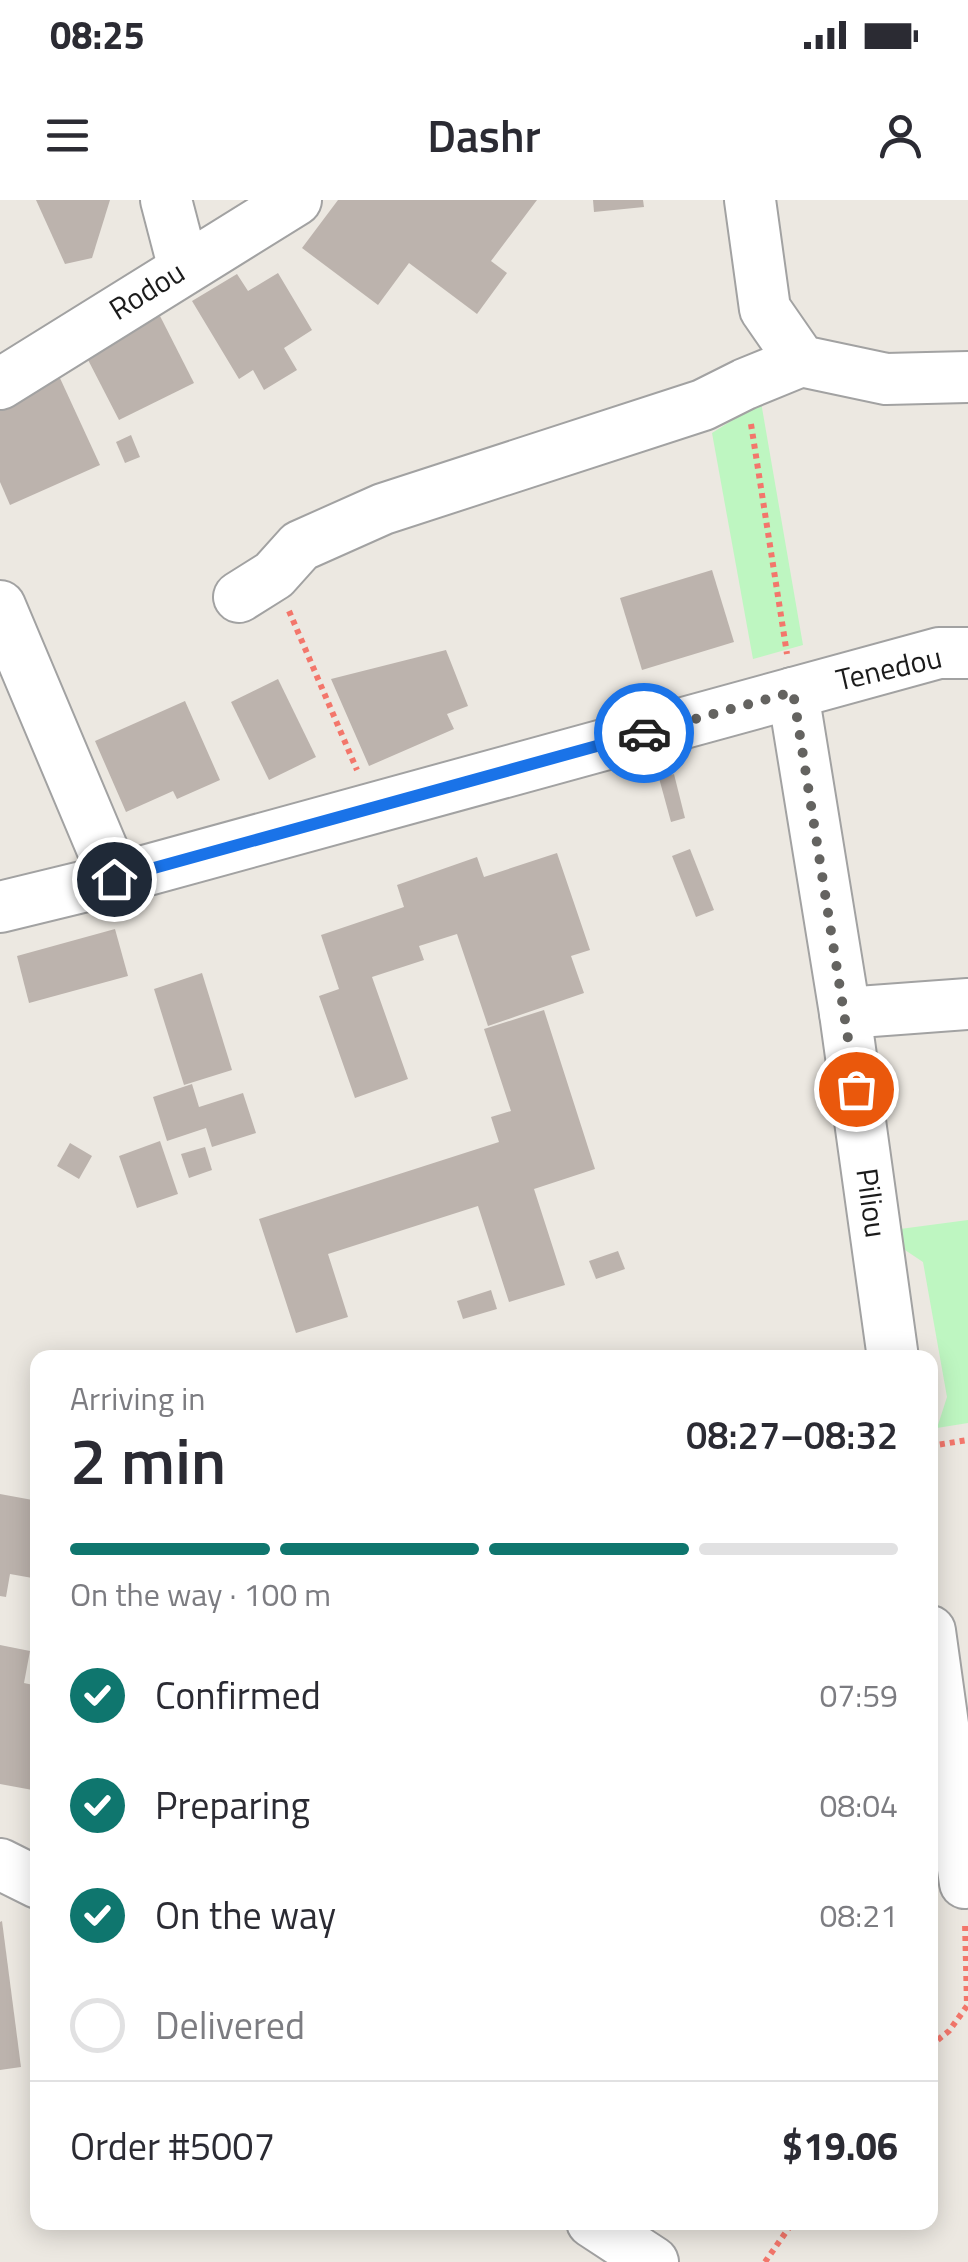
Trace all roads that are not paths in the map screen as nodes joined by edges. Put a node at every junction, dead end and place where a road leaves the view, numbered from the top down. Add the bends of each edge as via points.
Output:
1 (166, 200) edge
2 (296, 200) edge
3 (750, 200) edge
4 (184, 269) junction
5 (801, 361) junction
6 (968, 377) edge
7 (0, 384) edge
8 (257, 586) road end
9 (0, 606) edge
10 (968, 653) edge
11 (793, 692) junction
12 (114, 879) junction
13 (0, 907) edge
14 (968, 1004) edge
15 (845, 1012) junction
16 (891, 1350) edge
17 (938, 1690) edge
18 (0, 1864) edge
19 (30, 1879) edge
20 (964, 1883) road end
21 (604, 2230) edge
22 (653, 2262) edge

1 - 4 street
2 - 4 street, Rodou
3 - 5 street via 765,309
4 - 7 street, Rodou
5 - 6 street via 886,379
5 - 8 street via 703,406 383,509 300,546
9 - 12 street
10 - 11 street, Tenedou via 940,653
11 - 12 street, Tenedou
11 - 15 street, Piliou
12 - 13 street, Tenedou
14 - 15 street
15 - 16 street, Piliou
17 - 20 street
18 - 19 street
21 - 22 street

